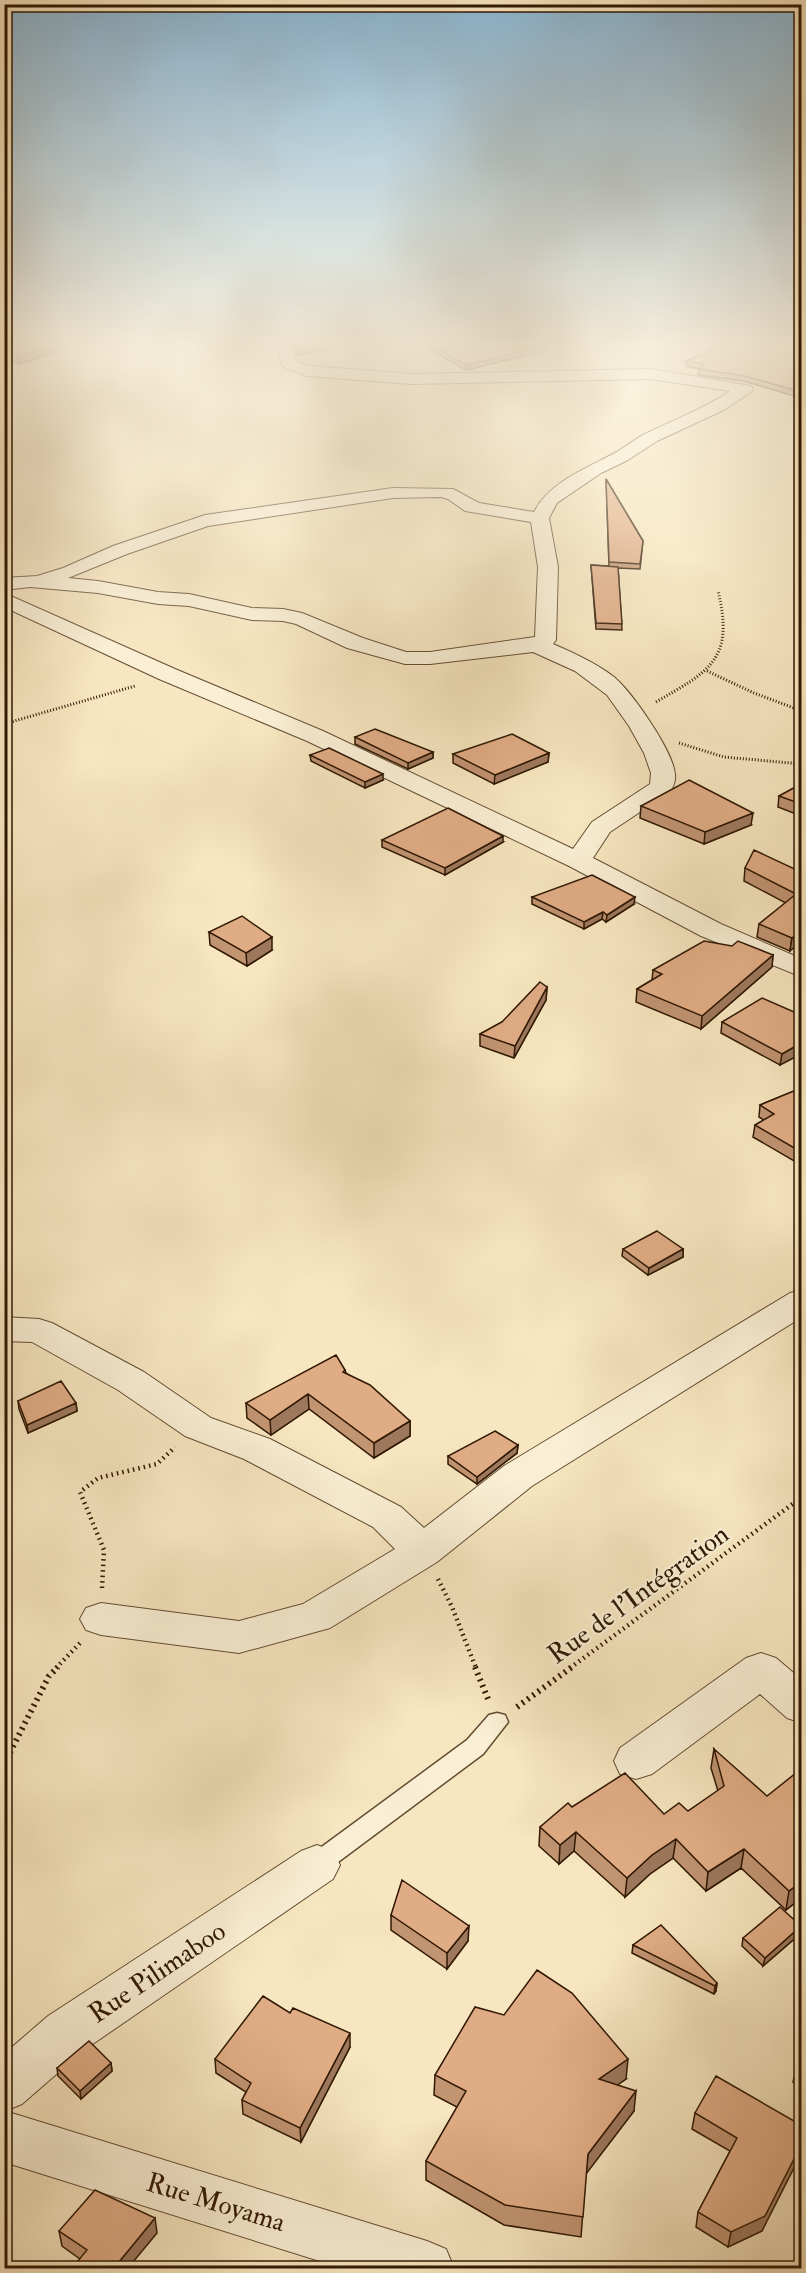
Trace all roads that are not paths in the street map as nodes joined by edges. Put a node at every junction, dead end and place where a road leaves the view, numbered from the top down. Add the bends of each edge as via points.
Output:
1 (633, 449) edge
2 (540, 518) junction
3 (30, 581) junction
4 (4, 584) edge
5 (4, 599) edge
6 (535, 645) junction
7 (578, 861) junction
8 (801, 969) edge
9 (801, 1301) edge
10 (4, 1329) edge
11 (423, 1551) junction
12 (101, 1619) road end
13 (801, 1706) edge
14 (497, 1722) road end
15 (636, 1761) dead end
16 (316, 1865) joint
17 (4, 2087) edge
18 (4, 2136) edge
19 (427, 2268) edge

1 - 2 street via 549,500
2 - 3 street via 472,507 453,494 393,493 206,521 120,550 70,572
2 - 6 street via 548,567 545,640
3 - 4 street
3 - 6 street via 98,587 302,619 355,643 405,658
5 - 7 street via 315,736
6 - 7 street via 608,683 641,727 663,772 661,787 601,827
7 - 8 street via 711,930
9 - 11 street via 518,1476
10 - 11 street via 39,1331 131,1382 198,1427 257,1449 387,1517
11 - 12 street via 315,1617 239,1637
13 - 15 street via 761,1670
14 - 16 lane via 475,1747
16 - 17 street, Rue Pilimaboo via 66,2033
18 - 19 street, Rue Moyama

